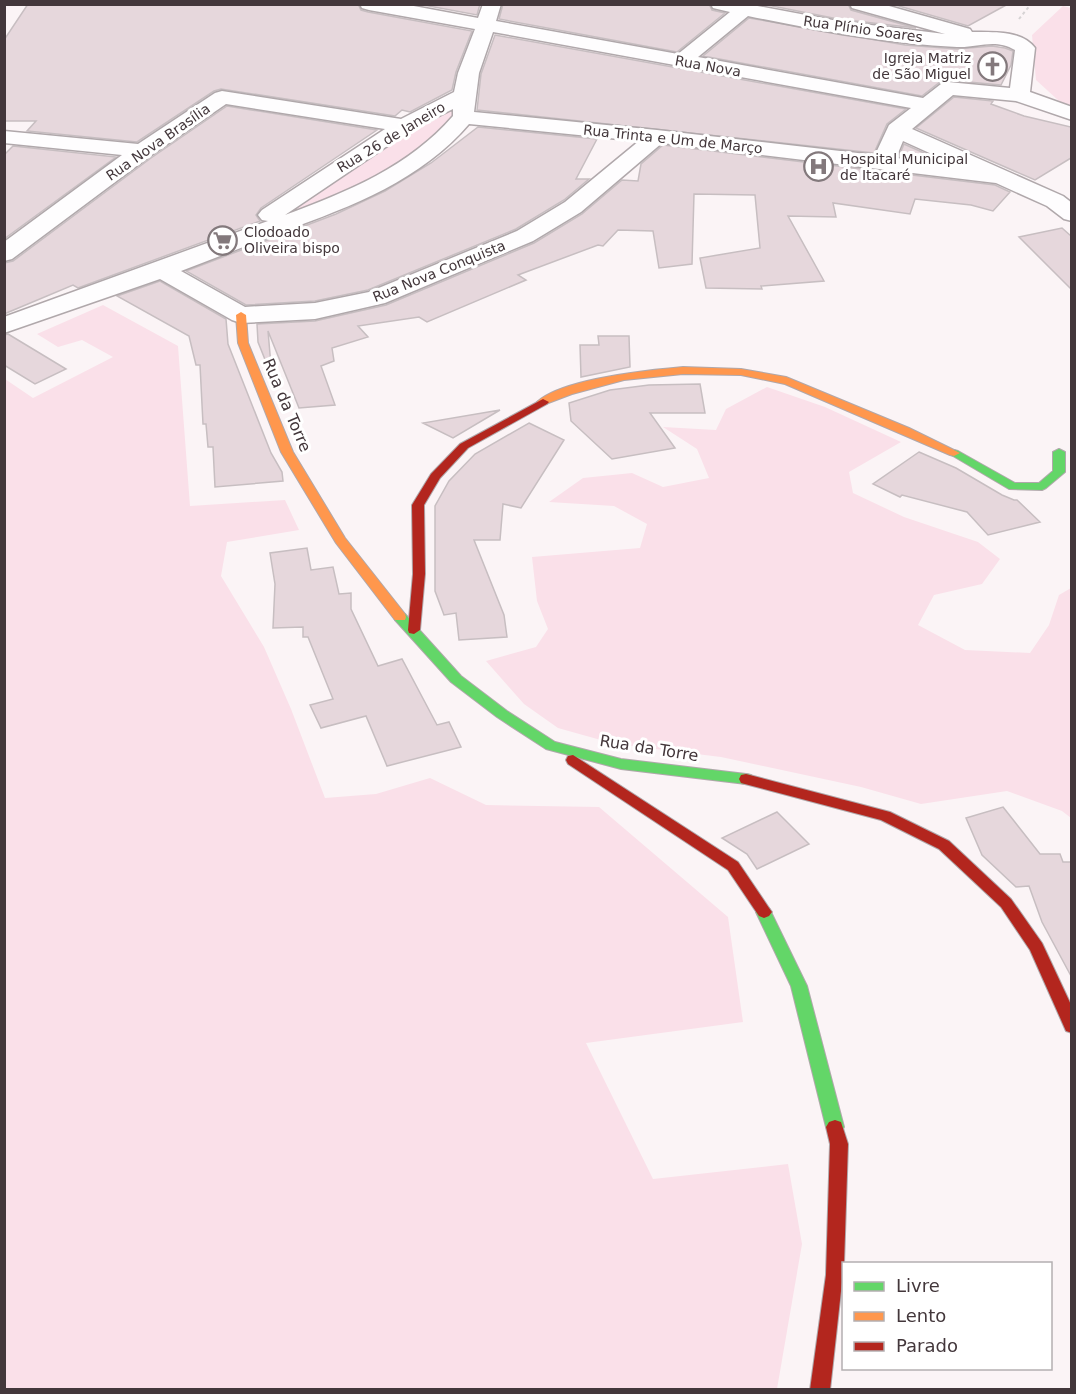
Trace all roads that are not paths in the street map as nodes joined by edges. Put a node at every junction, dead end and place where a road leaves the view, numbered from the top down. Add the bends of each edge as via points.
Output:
1 (369, 4) edge
2 (492, 4) edge
3 (720, 4) edge
4 (859, 4) edge
5 (744, 10) junction
6 (487, 26) junction
7 (966, 36) junction
8 (681, 61) junction
9 (1019, 95) junction
10 (929, 105) junction
11 (463, 106) junction
12 (1071, 114) edge
13 (404, 126) junction
14 (897, 130) junction
15 (657, 136) junction
16 (4, 137) edge
17 (142, 150) junction
18 (883, 162) junction
19 (1004, 177) junction
20 (1071, 214) edge
21 (220, 249) junction
22 (4, 254) edge
23 (162, 271) junction
24 (241, 315) junction
25 (4, 326) edge
26 (1059, 452) dead end
27 (414, 630) junction
28 (552, 746) junction
29 (1071, 1026) edge
30 (820, 1389) edge

1 - 6 street, Rua Nova
2 - 6 street
3 - 5 street, Rua Plínio Soares
4 - 7 street
5 - 7 street, Rua Plínio Soares via 877,33 956,41 963,41
5 - 8 street
6 - 8 street, Rua Nova
6 - 11 street via 470,63
7 - 9 street via 1001,39 1025,48
8 - 10 street, Rua Nova
9 - 10 street via 948,88
9 - 12 street
10 - 14 street
11 - 13 street, Rua 26 de Janeiro
11 - 15 street, Rua Trinta e Um de Março
11 - 21 street, Rua 26 de Janeiro via 453,132 394,176 343,201
13 - 17 street, Rua Nova Brasília via 222,97
13 - 21 street, Rua 26 de Janeiro
14 - 18 street
14 - 19 street
15 - 18 street, Rua Trinta e Um de Março
15 - 24 street, Rua Nova Conquista via 573,207 525,236 376,298 315,312
16 - 17 street
17 - 22 street, Rua Nova Brasília
18 - 19 street, Rua Trinta e Um de Março
19 - 20 street via 1055,201
21 - 23 street, Rua 26 de Janeiro
23 - 24 street
23 - 25 street, Rua 26 de Janeiro
24 - 27 street, Rua da Torre via 243,344 286,452 340,540 384,599
26 - 27 street via 1059,472 1042,486 1013,487 908,430 770,376 672,371 607,380 557,395 507,420 464,446 435,476 418,504 419,574
27 - 28 street, Rua da Torre via 456,680
28 - 29 street, Rua da Torre via 621,764 752,780 885,816 944,845 1006,903 1036,946
28 - 30 street via 733,866 763,911 799,986 839,1144 835,1275

